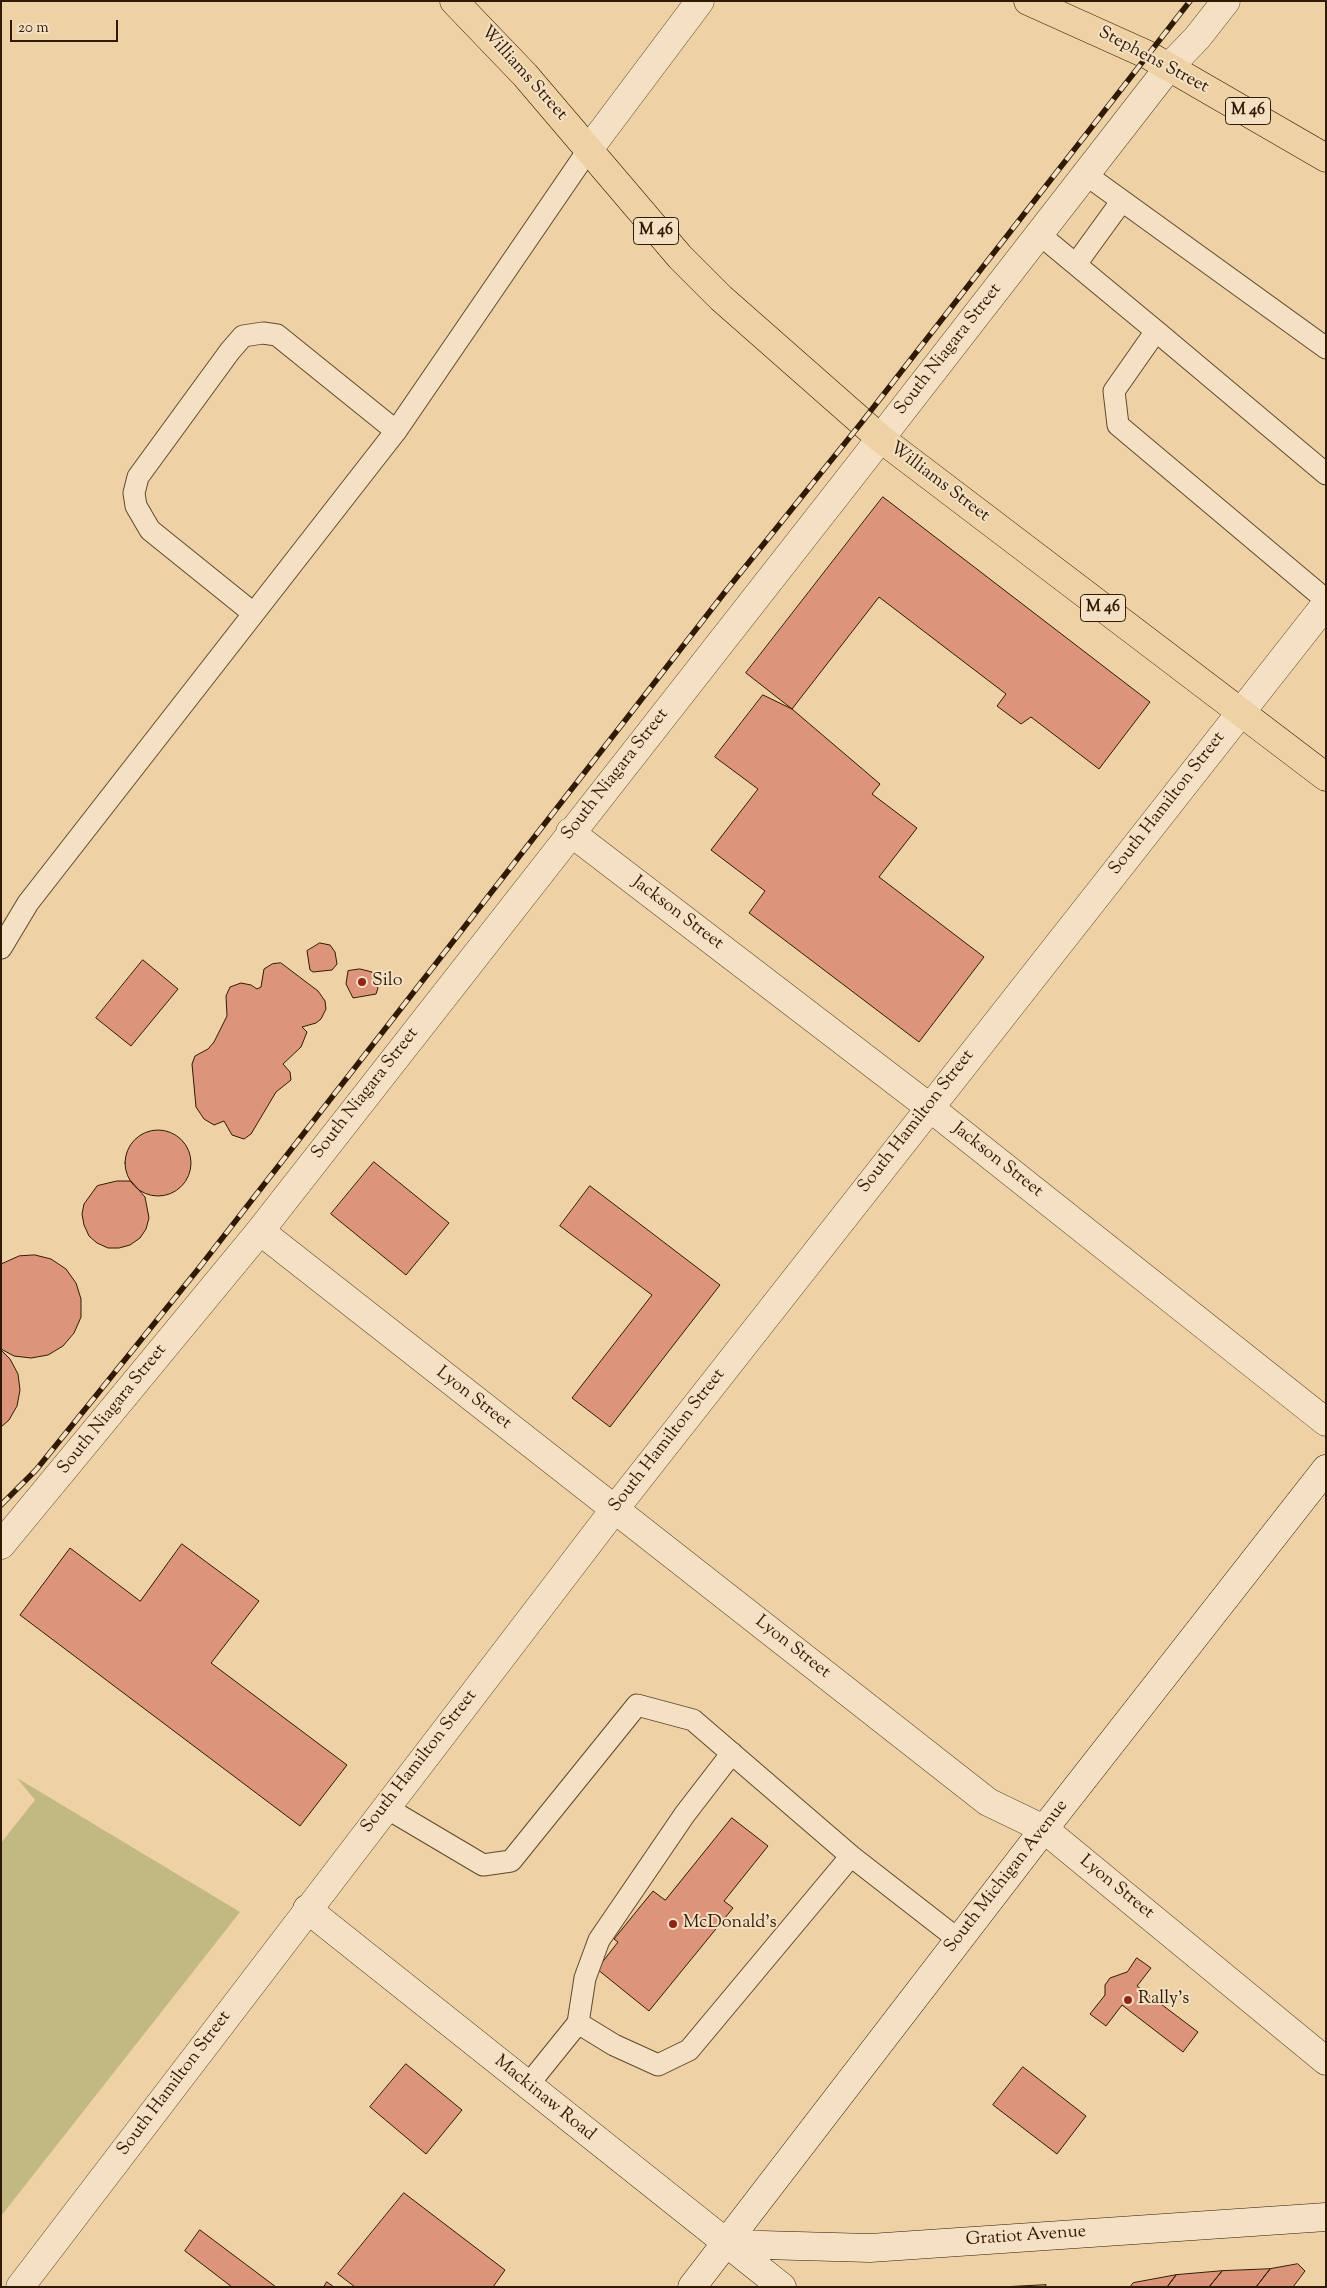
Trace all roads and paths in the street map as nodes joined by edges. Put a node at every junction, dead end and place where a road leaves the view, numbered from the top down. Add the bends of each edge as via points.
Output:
1 (454, 1) edge
2 (700, 1) edge
3 (1028, 1) edge
4 (1226, 1) edge
5 (1169, 67) junction
6 (589, 149) junction
7 (1326, 158) edge
8 (1085, 174) junction
9 (1121, 202) junction
10 (1039, 234) junction
11 (1076, 264) junction
12 (1156, 332) junction
13 (1326, 348) edge
14 (396, 431) junction
15 (880, 438) junction
16 (1326, 474) edge
17 (1326, 600) edge
18 (1326, 604) edge
19 (253, 613) junction
20 (1241, 712) junction
21 (1326, 777) edge
22 (570, 832) junction
23 (1, 948) edge
24 (929, 1107) junction
25 (260, 1231) junction
26 (1326, 1422) edge
27 (1326, 1469) edge
28 (614, 1510) junction
29 (1, 1545) edge
30 (732, 1754) junction
31 (385, 1807) junction
32 (1044, 1829) junction
33 (851, 1856) junction
34 (307, 1909) junction
35 (959, 1940) junction
36 (578, 2023) junction
37 (1326, 2061) edge
38 (528, 2085) junction
39 (1326, 2217) edge
40 (726, 2244) junction
41 (20, 2287) edge
42 (692, 2287) edge
43 (782, 2287) edge

1 - 6 highway, Williams Street / M 46 via 525,75
2 - 6 street
3 - 5 highway, Stephens Street / M 46 via 1116,39
4 - 5 street, South Niagara Street
5 - 7 highway, Stephens Street / M 46
5 - 8 street, South Niagara Street
6 - 14 lane
6 - 15 highway, Williams Street / M 46 via 638,210 721,298
8 - 9 lane
8 - 10 street, South Niagara Street
9 - 11 lane
9 - 13 lane
10 - 11 lane
10 - 15 street, South Niagara Street
11 - 12 lane
12 - 16 lane
12 - 17 lane via 1114,391 1118,426
14 - 19 lane
14 - 19 lane via 277,335 243,336 230,350 138,477 134,492 136,506 150,530
15 - 20 highway, Williams Street / M 46
15 - 22 street, South Niagara Street
18 - 20 street, South Hamilton Street
19 - 23 lane via 28,903
20 - 21 highway, Williams Street / M 46
20 - 24 street, South Hamilton Street
22 - 24 street, Jackson Street
22 - 25 street, South Niagara Street
24 - 26 street, Jackson Street
24 - 28 street, South Hamilton Street
25 - 28 street, Lyon Street
25 - 29 street, South Niagara Street
27 - 32 street, South Michigan Avenue
28 - 31 street, South Hamilton Street
28 - 32 street, Lyon Street via 988,1802
30 - 31 lane via 693,1720 637,1705 511,1861 483,1865
30 - 33 lane
30 - 36 lane via 685,1814 599,1940 585,1978
31 - 34 street, South Hamilton Street
32 - 35 street, South Michigan Avenue
32 - 37 street, Lyon Street
33 - 35 lane
33 - 36 lane via 689,2050 658,2065 614,2046
34 - 38 street, Mackinaw Road
34 - 41 street, South Hamilton Street
35 - 40 street, South Michigan Avenue
36 - 38 lane
38 - 40 street, Mackinaw Road
39 - 40 street, Gratiot Avenue via 870,2248
40 - 42 street, South Michigan Avenue
40 - 43 street, Mackinaw Road

